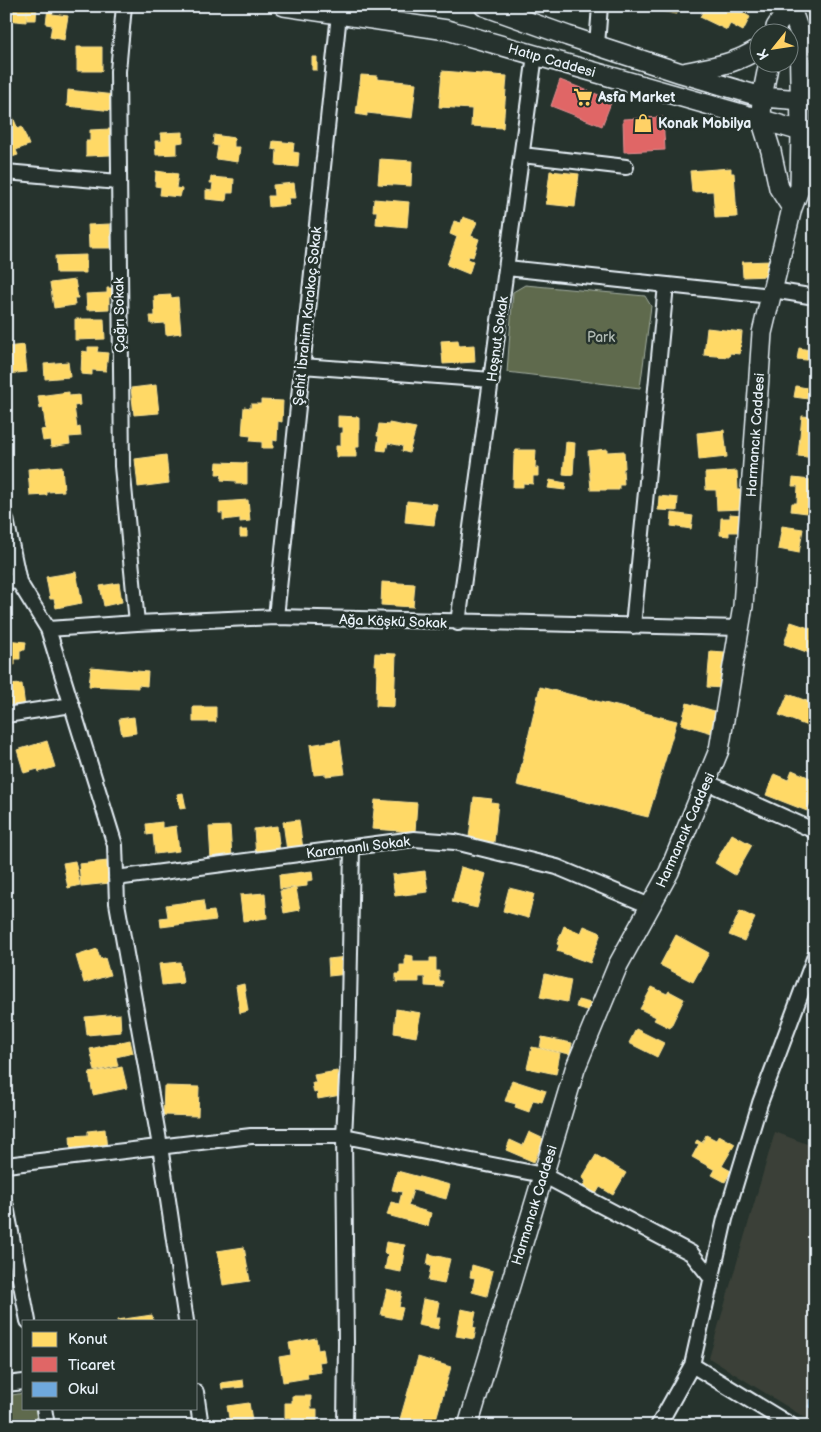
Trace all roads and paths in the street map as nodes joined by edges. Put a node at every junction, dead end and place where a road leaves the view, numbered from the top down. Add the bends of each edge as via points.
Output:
1 (124, 6) edge
2 (284, 6) edge
3 (484, 6) edge
4 (600, 6) edge
5 (790, 6) edge
6 (339, 14) junction
7 (779, 22) edge
8 (597, 45) junction
9 (535, 55) junction
10 (748, 56) edge
11 (767, 72) edge
12 (681, 74) junction
13 (762, 97) junction
14 (807, 101) edge
15 (761, 119) junction
16 (808, 131) edge
17 (522, 155) junction
18 (626, 167) dead end
19 (6, 172) edge
20 (118, 182) junction
21 (792, 208) junction
22 (507, 268) junction
23 (666, 285) junction
24 (772, 293) junction
25 (815, 297) edge
26 (302, 366) junction
27 (492, 380) junction
28 (6, 519) edge
29 (12, 582) edge
30 (276, 617) junction
31 (137, 623) junction
32 (458, 623) junction
33 (634, 626) junction
34 (740, 628) junction
35 (48, 629) junction
36 (72, 705) junction
37 (6, 715) edge
38 (706, 782) junction
39 (815, 831) edge
40 (352, 847) junction
41 (116, 878) junction
42 (650, 906) junction
43 (815, 956) edge
44 (344, 1136) junction
45 (160, 1146) junction
46 (6, 1165) edge
47 (543, 1175) junction
48 (6, 1206) edge
49 (712, 1279) junction
50 (28, 1320) edge
51 (186, 1320) edge
52 (692, 1365) junction
53 (22, 1382) edge
54 (6, 1384) edge
55 (198, 1406) edge
56 (44, 1410) edge
57 (472, 1424) edge
58 (47, 1426) edge
59 (201, 1426) edge
60 (345, 1426) edge
61 (658, 1426) edge
62 (792, 1426) edge

1 - 20 street, Çağrı Sokak via 118,70
2 - 6 street, Hatıp Caddesi
3 - 8 street, Hatıp Caddesi
4 - 8 street
5 - 7 street
5 - 14 street, Harmancık Caddesi via 799,31
6 - 9 street, Hatıp Caddesi via 447,30
6 - 26 street, Şehit İbrahim Karakoç Sokak
8 - 12 street, Hatıp Caddesi
9 - 15 street, Hatıp Caddesi
9 - 17 street, Hoşnut Sokak
10 - 12 street via 728,64
11 - 13 street
12 - 13 street, Hatıp Caddesi
13 - 14 street, Hatıp Caddesi
13 - 15 street
14 - 16 street, Harmancık Caddesi
15 - 16 street, Hatıp Caddesi
15 - 21 street via 779,188
16 - 21 street, Harmancık Caddesi via 800,187
17 - 18 street
17 - 22 street, Hoşnut Sokak
19 - 20 street
20 - 31 street, Çağrı Sokak via 122,466
21 - 24 street, Harmancık Caddesi
22 - 23 street
22 - 27 street, Hoşnut Sokak
23 - 24 street
23 - 33 street
24 - 25 street
24 - 34 street, Harmancık Caddesi via 762,333
26 - 27 street
26 - 30 street, Şehit İbrahim Karakoç Sokak
27 - 32 street, Hoşnut Sokak
28 - 29 street
29 - 35 street
30 - 31 street, Ağa Köşkü Sokak
30 - 32 street, Ağa Köşkü Sokak
31 - 35 street, Ağa Köşkü Sokak
32 - 33 street, Ağa Köşkü Sokak
33 - 34 street, Ağa Köşkü Sokak
34 - 38 street, Harmancık Caddesi via 720,750
35 - 36 street
36 - 37 street
36 - 41 street via 115,845
38 - 39 street
38 - 42 street, Harmancık Caddesi via 669,872
40 - 41 street, Karamanlı Sokak
40 - 42 street, Karamanlı Sokak via 414,839 455,842 557,867
40 - 44 street
41 - 45 street via 117,903
42 - 47 street, Harmancık Caddesi via 618,965 575,1068
43 - 49 street via 760,1103 725,1219
44 - 45 street via 251,1136
44 - 47 street
44 - 60 street
45 - 46 street
45 - 51 street
47 - 49 street via 691,1253
47 - 57 street, Harmancık Caddesi
48 - 50 street
49 - 52 street
52 - 61 street
52 - 62 street
53 - 54 street
55 - 59 street
56 - 58 street

